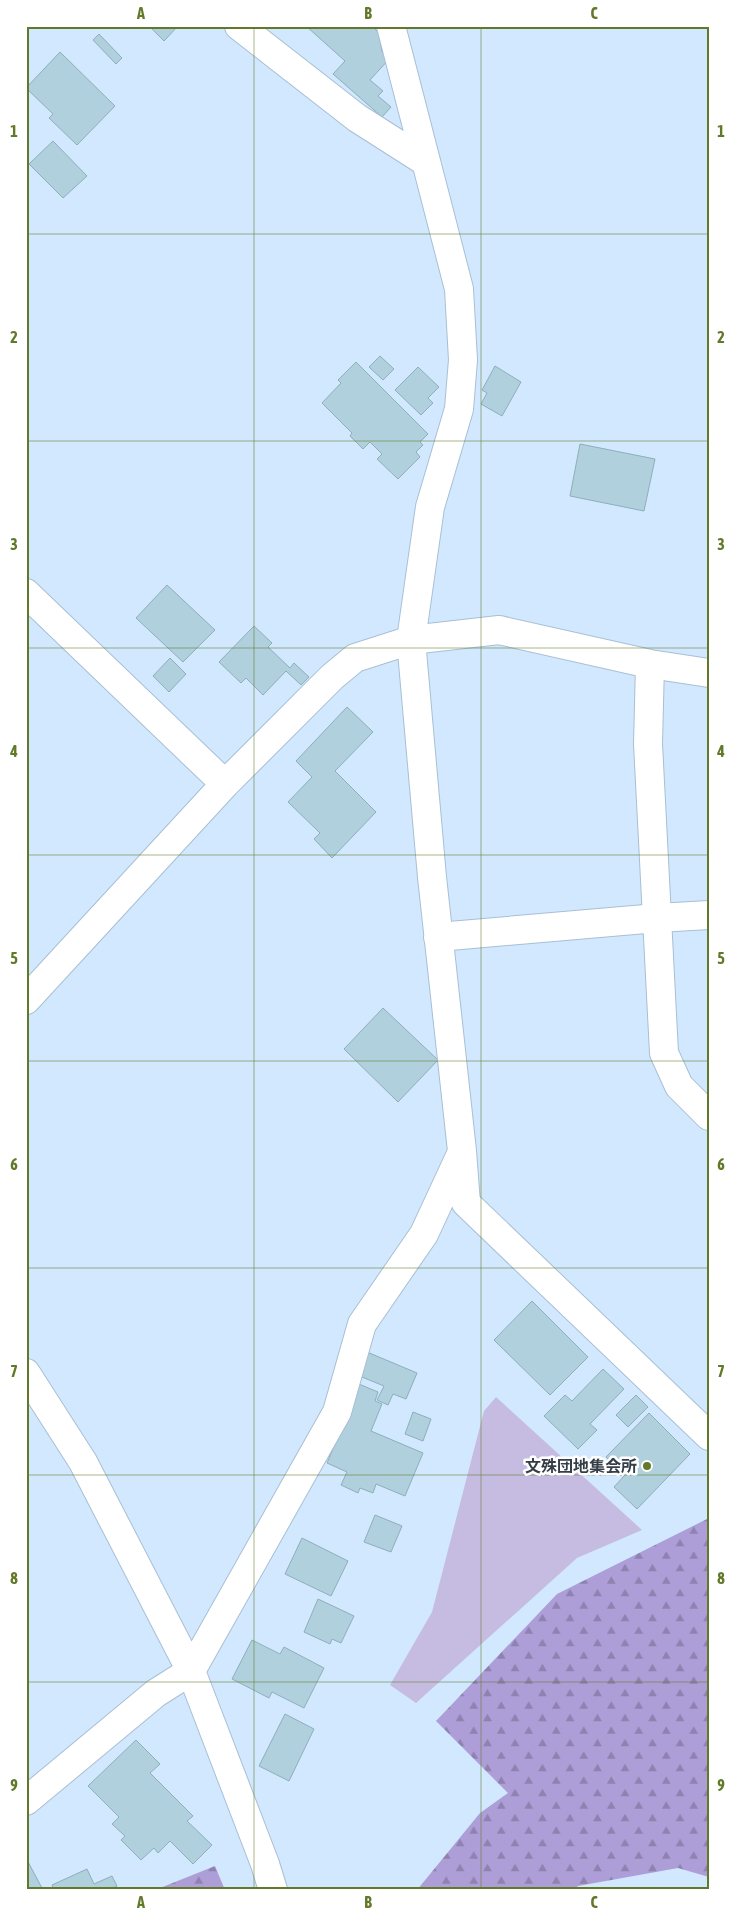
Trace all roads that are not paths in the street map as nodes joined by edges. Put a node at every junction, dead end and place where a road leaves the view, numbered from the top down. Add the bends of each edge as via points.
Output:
1 (239, 26) edge
2 (391, 26) edge
3 (426, 162) junction
4 (26, 593) edge
5 (411, 640) junction
6 (650, 664) junction
7 (709, 673) edge
8 (225, 784) junction
9 (709, 915) edge
10 (657, 918) junction
11 (438, 937) junction
12 (26, 1000) edge
13 (709, 1116) edge
14 (462, 1151) junction
15 (26, 1373) edge
16 (709, 1436) edge
17 (191, 1671) junction
18 (26, 1801) edge
19 (273, 1890) edge

1 - 3 street via 357,118
2 - 3 street
3 - 5 street via 459,289 463,360 459,409 430,507
4 - 8 street
5 - 6 street via 499,630
5 - 8 street via 355,658
5 - 11 street
6 - 7 street
6 - 10 street via 648,744
8 - 12 street
9 - 10 street
10 - 11 street
10 - 13 street via 664,1053 679,1086
11 - 14 street
14 - 16 street via 466,1203
14 - 17 street via 424,1234 362,1324 337,1412
15 - 17 street via 83,1462
17 - 18 street via 156,1693
17 - 19 street

